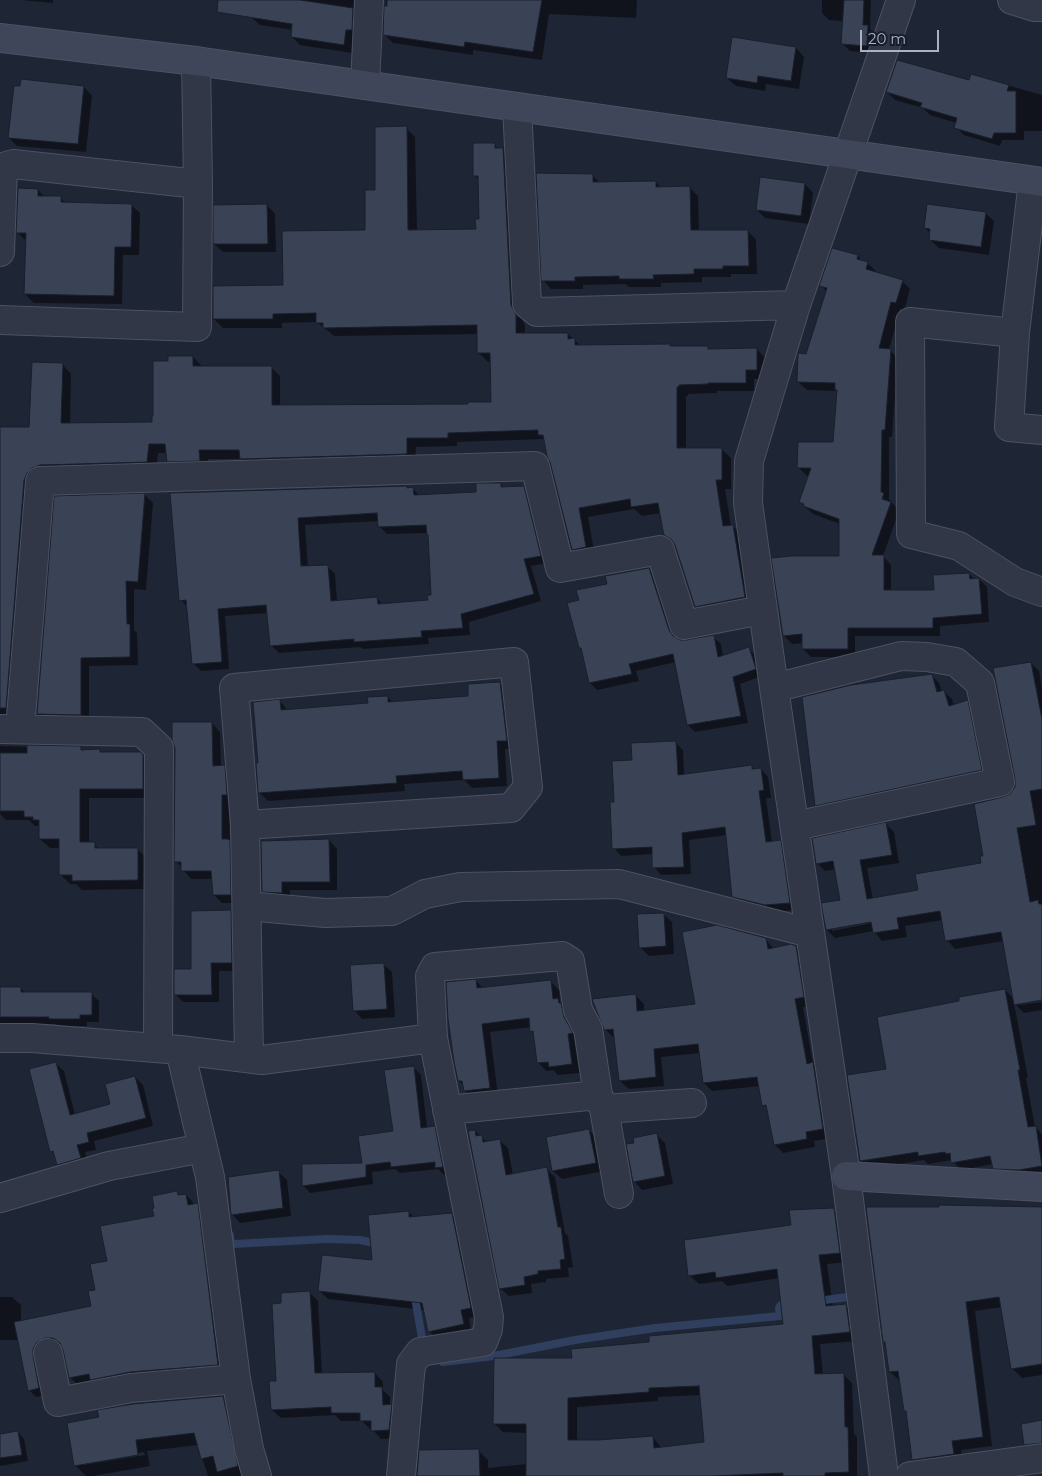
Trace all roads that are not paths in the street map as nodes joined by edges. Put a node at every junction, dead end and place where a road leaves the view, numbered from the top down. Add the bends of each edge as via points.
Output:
1 (369, 0) edge
2 (901, 0) edge
3 (1012, 0) edge
4 (1042, 7) edge
5 (0, 38) edge
6 (196, 61) junction
7 (365, 85) junction
8 (517, 107) junction
9 (847, 154) junction
10 (1038, 182) edge
11 (198, 184) junction
12 (0, 252) edge
13 (796, 304) junction
14 (0, 320) edge
15 (1015, 333) junction
16 (1042, 430) edge
17 (1042, 592) edge
18 (762, 610) junction
19 (774, 688) junction
20 (10, 729) edge
21 (245, 825) junction
22 (795, 826) junction
23 (247, 906) junction
24 (810, 933) junction
25 (0, 1038) edge
26 (433, 1038) junction
27 (169, 1049) junction
28 (249, 1058) junction
29 (601, 1102) junction
30 (692, 1103) dead end
31 (448, 1110) junction
32 (204, 1148) junction
33 (846, 1176) junction
34 (1042, 1187) edge
35 (619, 1194) dead end
36 (0, 1198) edge
37 (48, 1353) dead end
38 (236, 1379) junction
39 (1042, 1458) edge
40 (257, 1476) edge
41 (401, 1476) edge
42 (884, 1476) edge
43 (910, 1476) edge

1 - 7 street
2 - 9 street
3 - 4 street
5 - 6 street
6 - 7 street
6 - 11 street
7 - 8 street
8 - 9 street
8 - 13 street via 527,304 537,312
9 - 10 street
9 - 13 street
10 - 15 street
11 - 12 street via 13,164 3,167
11 - 14 street via 197,327
13 - 18 street via 749,461 748,503
15 - 16 street via 1009,427
15 - 17 street via 910,322 912,534 960,546 1015,582
18 - 19 street
18 - 20 street via 684,625 660,550 560,568 534,466 40,481
19 - 22 street
19 - 22 street via 901,656 956,662 980,683 1000,782
20 - 27 street via 142,732 159,748
21 - 21 street via 234,688 514,662 528,787 511,808
21 - 23 street
22 - 24 street
23 - 24 street via 325,913 392,911 424,894 460,887 620,884
23 - 28 street
24 - 33 street
25 - 27 street
26 - 28 street via 262,1060
26 - 29 street via 430,976 435,967 562,956 570,961 578,1010 588,1029
26 - 31 street
27 - 28 street
27 - 32 street
29 - 30 street
29 - 31 street
29 - 35 street
31 - 41 street via 489,1317 488,1329 483,1342 420,1352 411,1364
32 - 36 street via 108,1166
32 - 38 street
33 - 34 street
33 - 42 street
37 - 38 street via 58,1402 132,1388
38 - 40 street
39 - 43 street

